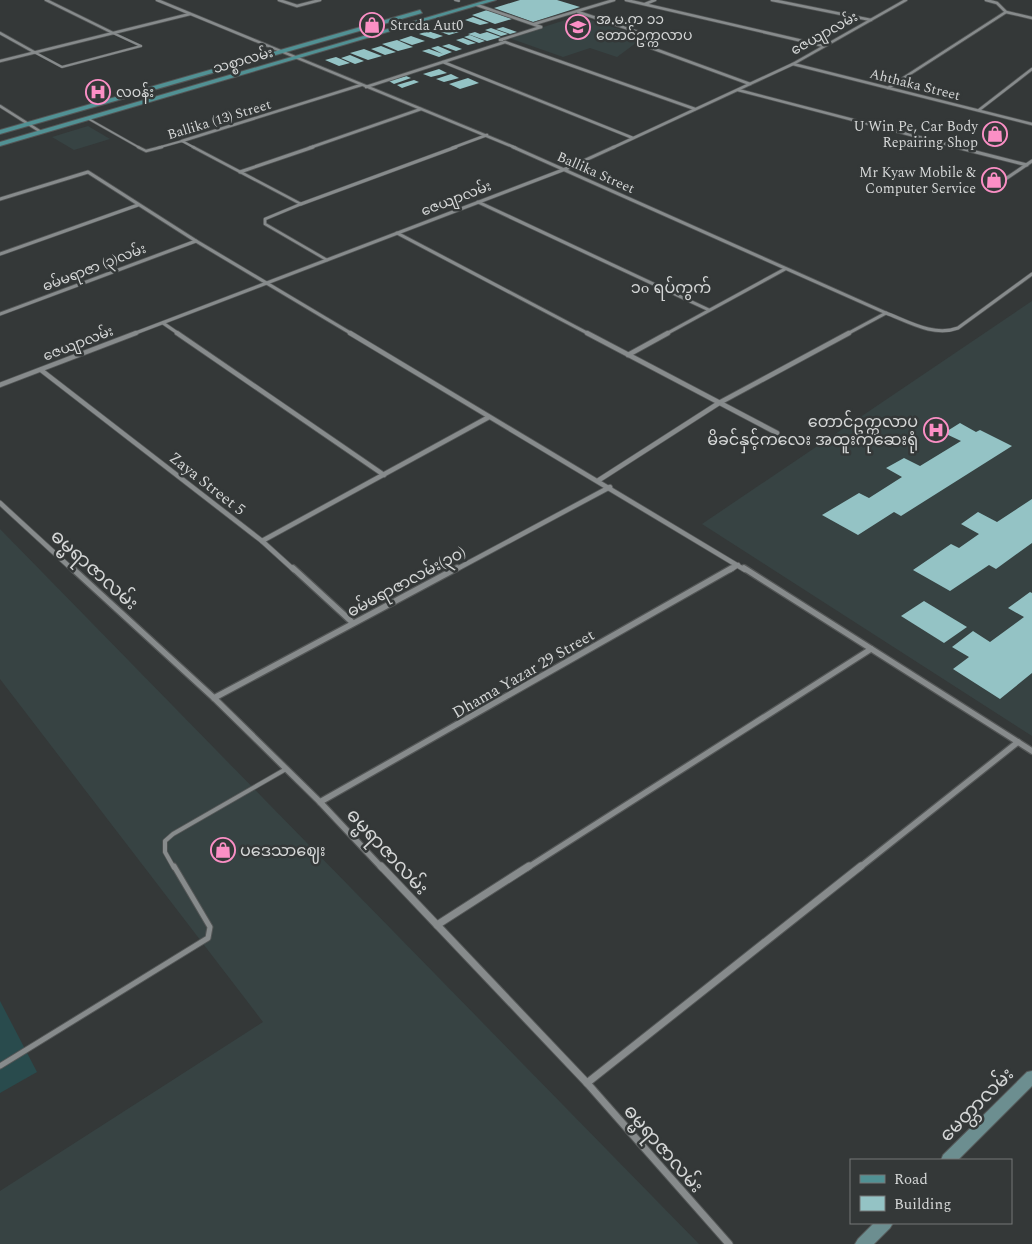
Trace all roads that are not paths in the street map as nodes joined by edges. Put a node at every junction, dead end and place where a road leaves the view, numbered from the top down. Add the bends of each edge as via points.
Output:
1 (46, 0) edge
2 (157, 0) edge
3 (279, 0) edge
4 (320, 0) edge
5 (493, 0) edge
6 (614, 0) edge
7 (626, 0) edge
8 (655, 0) edge
9 (772, 0) edge
10 (906, 0) edge
11 (986, 0) edge
12 (477, 5) junction
13 (645, 5) junction
14 (431, 9) dead end
15 (578, 12) junction
16 (1006, 12) junction
17 (191, 14) junction
18 (1032, 18) edge
19 (871, 20) junction
20 (534, 24) junction
21 (0, 33) edge
22 (113, 33) junction
23 (505, 42) junction
24 (824, 46) junction
25 (34, 52) junction
26 (280, 52) junction
27 (294, 58) junction
28 (0, 61) edge
29 (443, 62) junction
30 (793, 64) junction
31 (1032, 69) edge
32 (750, 84) junction
33 (364, 86) junction
34 (888, 88) junction
35 (737, 90) junction
36 (0, 106) edge
37 (422, 109) junction
38 (695, 109) junction
39 (979, 110) junction
40 (87, 118) junction
41 (1032, 124) edge
42 (27, 125) junction
43 (0, 132) edge
44 (41, 132) junction
45 (487, 135) junction
46 (633, 138) junction
47 (182, 141) junction
48 (0, 144) edge
49 (1032, 161) edge
50 (1027, 165) junction
51 (562, 170) junction
52 (240, 172) junction
53 (1004, 180) dead end
54 (0, 199) edge
55 (478, 202) junction
56 (301, 204) junction
57 (138, 205) junction
58 (398, 233) junction
59 (196, 241) junction
60 (0, 254) edge
61 (327, 260) junction
62 (785, 269) junction
63 (1032, 274) edge
64 (267, 283) junction
65 (709, 310) junction
66 (886, 313) junction
67 (0, 314) edge
68 (163, 323) junction
69 (628, 355) junction
70 (41, 370) junction
71 (0, 385) edge
72 (719, 403) junction
73 (489, 417) junction
74 (777, 434) dead end
75 (384, 475) junction
76 (599, 480) junction
77 (610, 487) junction
78 (0, 503) edge
79 (262, 541) junction
80 (738, 565) junction
81 (353, 623) junction
82 (871, 649) junction
83 (214, 698) junction
84 (1018, 742) junction
85 (1032, 751) edge
86 (286, 768) junction
87 (320, 802) junction
88 (437, 925) junction
89 (0, 1066) edge
90 (1032, 1077) edge
91 (587, 1083) junction
92 (949, 1159) edge
93 (884, 1224) edge
94 (867, 1243) edge
95 (729, 1244) edge

1 - 22 street
2 - 17 street, Ballika Street
3 - 4 street via 297,6
5 - 12 main road, သစ္စာလမ်း
6 - 15 street
7 - 13 street
8 - 13 street
9 - 19 street
10 - 19 street, ဇေယျာလမ်း
11 - 16 street via 998,3
12 - 20 street
12 - 27 main road, သစ္စာလမ်း
13 - 24 street
14 - 26 main road, သစ္စာလမ်း
15 - 20 street
15 - 32 street via 648,35 645,42 649,47
16 - 18 street
16 - 34 street
17 - 22 street
17 - 26 street, Ballika Street
19 - 24 street, ဇေယျာလမ်း
20 - 23 street, Ballika (13) Street via 541,27 500,40
21 - 25 street
22 - 25 street
22 - 25 lane via 141,46 62,67
23 - 29 street, Ballika (13) Street
23 - 38 street
24 - 30 street, ဇေယျာလမ်း
25 - 28 street
26 - 27 street, Ballika Street
26 - 42 main road, သစ္စာလမ်း
27 - 33 street, Ballika Street
27 - 40 main road, သစ္စာလမ်း
29 - 33 street, Ballika (13) Street
29 - 46 street
30 - 32 street, ဇေယျာလမ်း
30 - 34 street, Ahthaka Street
31 - 39 street
32 - 35 street, ဇေယျာလမ်း
33 - 37 street, Ballika Street
33 - 47 street, Ballika (13) Street
34 - 39 street, Ahthaka Street
35 - 38 street, ဇေယျာလမ်း
35 - 50 street
36 - 42 street
37 - 45 street, Ballika Street
37 - 52 street
38 - 46 street, ဇေယျာလမ်း
39 - 41 street, Ahthaka Street
40 - 44 main road, သစ္စာလမ်း
40 - 47 lane, Ballika (13) Street via 146,151
42 - 43 main road, သစ္စာလမ်း
42 - 44 street
44 - 48 main road, သစ္စာလမ်း
45 - 51 street, Ballika Street
45 - 56 street
46 - 51 street, ဇေယျာလမ်း
47 - 52 lane
49 - 50 street
50 - 53 street
51 - 55 street, ဇေယျာလမ်း
51 - 62 street, Ballika Street
52 - 56 lane
54 - 57 street via 88,172
55 - 58 street, ဇေယျာလမ်း
55 - 65 street
56 - 61 lane via 265,219 265,224
57 - 59 street
57 - 60 street
58 - 61 street, ဇေယျာလမ်း
58 - 69 street
59 - 64 street
59 - 67 street, ဓမ်မရာဇာ (၃)လမ်း
61 - 64 street, ဇေယျာလမ်း
62 - 65 street
62 - 66 street, Ballika Street
63 - 66 street, Ballika Street via 958,328 947,332 937,332
64 - 68 street, ဇေယျာလမ်း
64 - 73 street
65 - 69 street
66 - 72 street
68 - 70 street, ဇေယျာလမ်း
68 - 75 street
69 - 72 street
70 - 71 street, ဇေယျာလမ်း
70 - 79 street, Zaya Street 5
72 - 74 street
72 - 76 street
73 - 75 street
73 - 76 street
75 - 79 street
76 - 77 street
77 - 80 street
77 - 81 street, ဓမ်မရာဇာလမ်း(၃၀)
78 - 83 street, ဓမ္မရာဇာလမ်း
79 - 81 street, Zaya Street 5
80 - 82 street
80 - 87 street, Dhama Yazar 29 Street
81 - 83 street, ဓမ်မရာဇာလမ်း(၃၀)
82 - 84 street
82 - 88 street
83 - 86 street, ဓမ္မရာဇာလမ်း
84 - 85 street
84 - 91 street
86 - 87 street, ဓမ္မရာဇာလမ်း
86 - 89 lane via 165,841 165,852 210,926 208,938
87 - 88 street, ဓမ္မရာဇာလမ်း
88 - 91 street, ဓမ္မရာဇာလမ်း
90 - 92 main road, မေတ္တာလမ်း
91 - 95 street, ဓမ္မရာဇာလမ်း
93 - 94 main road

